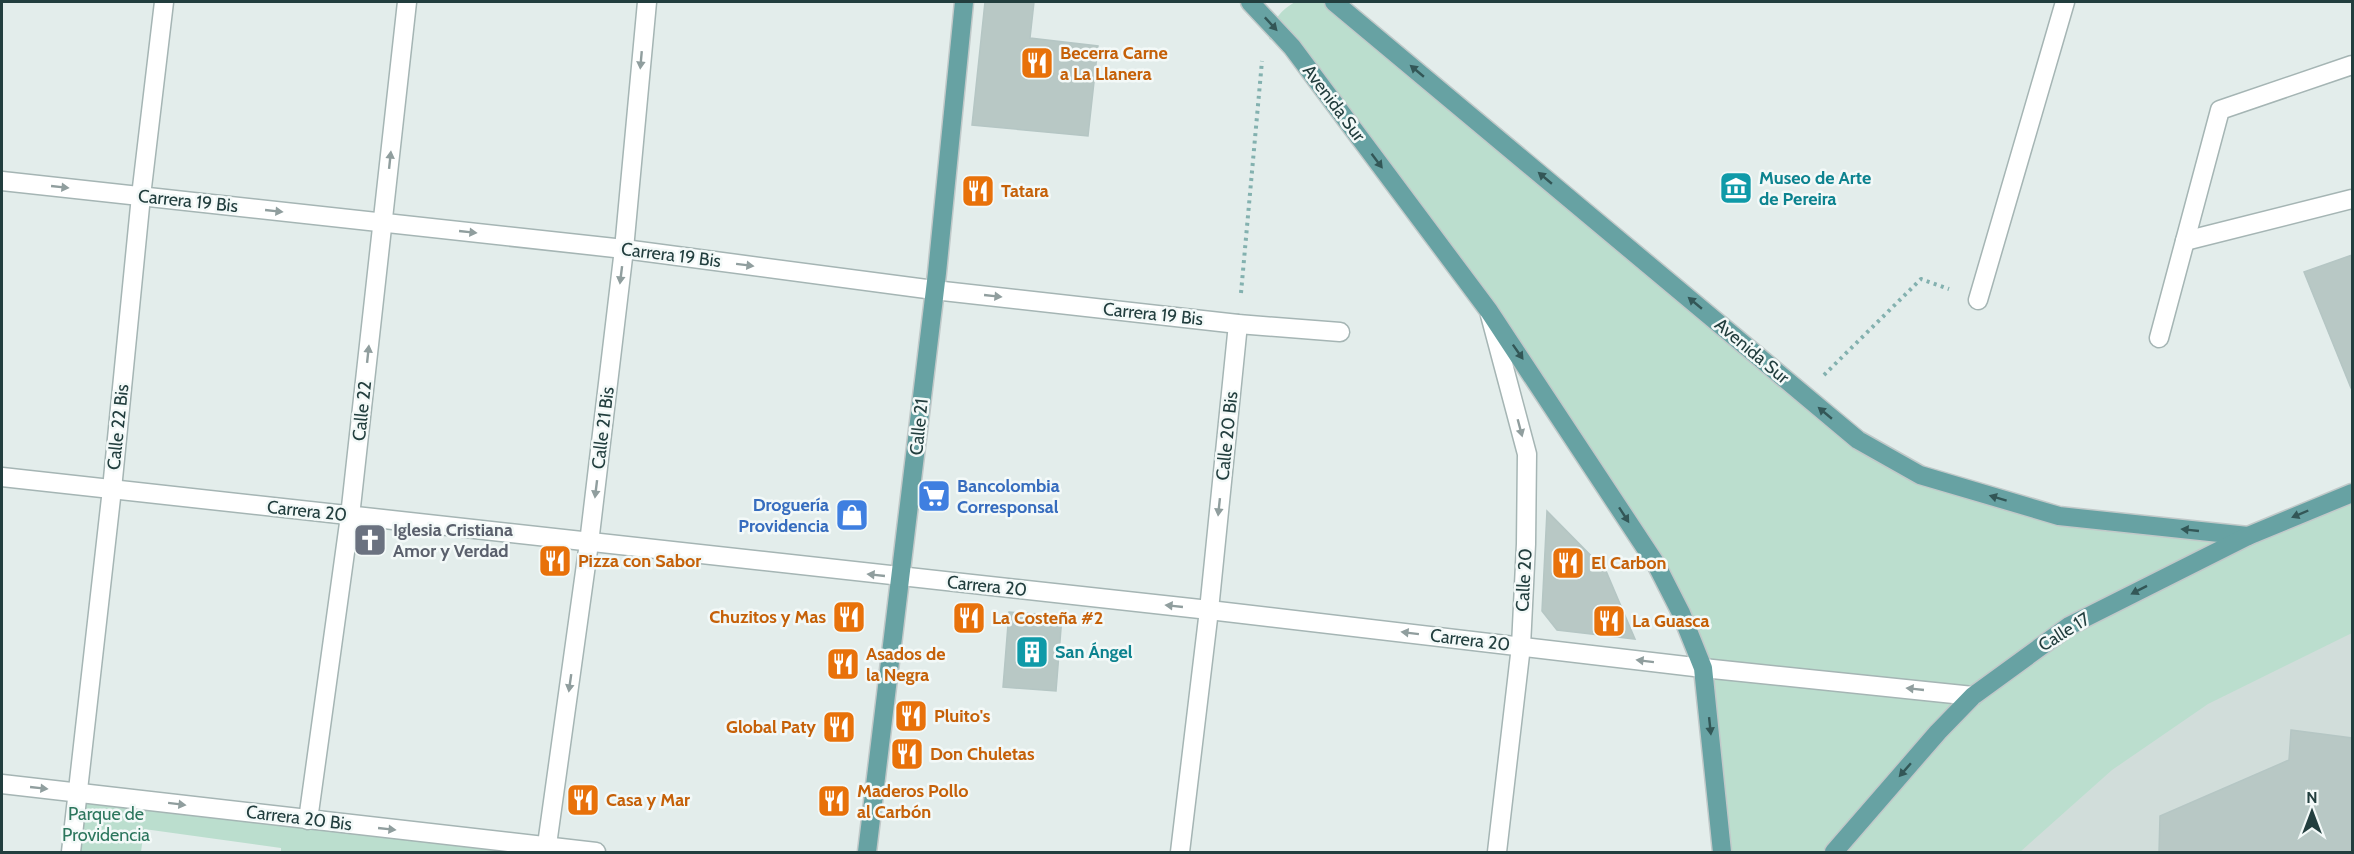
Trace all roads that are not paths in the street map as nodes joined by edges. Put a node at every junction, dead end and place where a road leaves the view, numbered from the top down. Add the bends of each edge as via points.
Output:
1 (164, 2) edge
2 (407, 2) edge
3 (646, 2) edge
4 (964, 2) edge
5 (1250, 2) edge
6 (1334, 2) edge
7 (2065, 2) edge
8 (2352, 65) edge
9 (2, 181) edge
10 (141, 196) junction
11 (2352, 199) edge
12 (383, 223) junction
13 (2185, 242) junction
14 (624, 249) junction
15 (934, 290) junction
16 (1978, 300) dead end
17 (1489, 311) junction
18 (1238, 324) junction
19 (1340, 332) dead end
20 (2159, 338) dead end
21 (2, 477) edge
22 (112, 489) junction
23 (2352, 493) edge
24 (350, 516) junction
25 (2248, 536) junction
26 (589, 543) junction
27 (901, 578) junction
28 (1209, 610) junction
29 (1521, 646) junction
30 (1703, 668) junction
31 (1973, 696) junction
32 (2, 784) edge
33 (77, 792) junction
34 (308, 820) junction
35 (546, 849) edge
36 (70, 852) edge
37 (596, 852) edge
38 (867, 852) edge
39 (1180, 852) edge
40 (1497, 852) edge
41 (1722, 852) edge
42 (1834, 852) edge

1 - 10 street, Calle 22 Bis
12 -> 2 street, Calle 22
3 -> 14 street, Calle 21 Bis
4 - 15 main road, Calle 21
5 -> 17 main road, Avenida Sur via 1292,47
25 -> 6 main road, Avenida Sur via 2059,516 1920,475 1858,440
7 - 16 street
8 - 13 street via 2220,111
9 -> 10 street, Carrera 19 Bis
10 -> 12 street, Carrera 19 Bis
10 - 22 street, Calle 22 Bis
11 - 13 street
12 -> 14 street, Carrera 19 Bis
24 -> 12 street, Calle 22
13 - 20 street
14 -> 15 street, Carrera 19 Bis
14 -> 26 street, Calle 21 Bis
15 -> 18 street, Carrera 19 Bis
15 - 27 main road, Calle 21
17 -> 29 street, Calle 20 via 1527,454
17 -> 30 main road, Avenida Sur via 1656,564
18 - 19 street, Carrera 19 Bis
18 -> 28 street, Calle 20 Bis
21 - 22 street, Carrera 20
22 - 24 street, Carrera 20
22 - 33 street, Calle 22 Bis
23 -> 25 main road, Calle 17
24 - 26 street, Carrera 20
24 - 34 street, Calle 22
25 -> 31 main road, Calle 17 via 2069,626
27 -> 26 street, Carrera 20
26 -> 35 street, Calle 21 Bis
28 -> 27 street, Carrera 20
27 - 38 main road, Calle 21
29 -> 28 street, Carrera 20
28 - 39 street, Calle 20 Bis
30 -> 29 street, Carrera 20
29 - 40 street, Calle 20
31 -> 30 street, Carrera 20
30 -> 41 main road, Avenida Sur
31 -> 42 main road, Calle 17
32 -> 33 street, Carrera 20 Bis
33 -> 34 street, Carrera 20 Bis
33 - 36 street, Calle 22 Bis
34 -> 35 street, Carrera 20 Bis
35 - 37 street, Carrera 20 Bis

